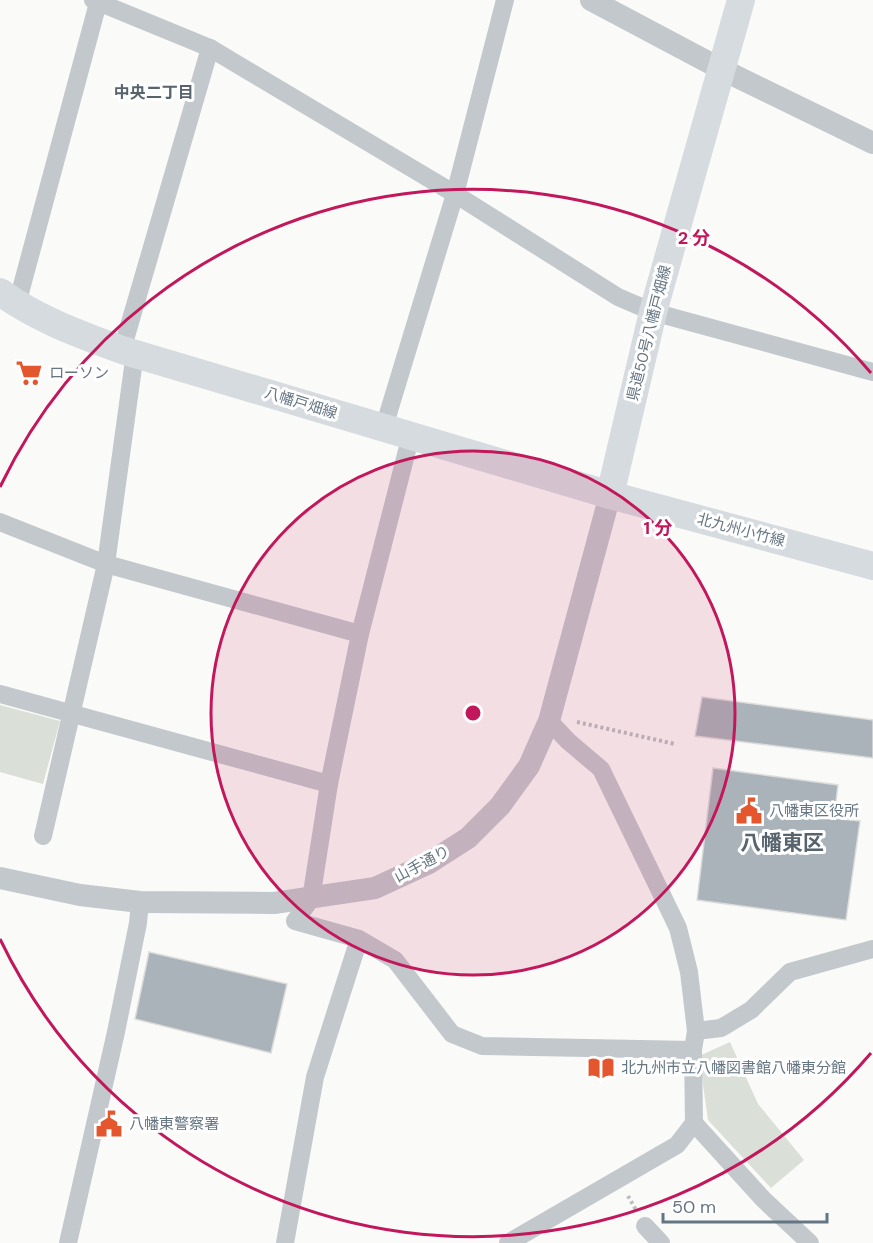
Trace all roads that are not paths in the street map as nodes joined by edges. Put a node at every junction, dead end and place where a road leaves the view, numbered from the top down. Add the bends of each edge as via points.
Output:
1 (505, 0) edge
2 (741, 0) edge
3 (96, 1) edge
4 (600, 2) edge
5 (210, 48) junction
6 (720, 69) junction
7 (873, 143) edge
8 (455, 194) junction
9 (8, 298) edge
10 (653, 312) junction
11 (128, 352) junction
12 (873, 372) edge
13 (397, 431) junction
14 (610, 495) junction
15 (0, 522) edge
16 (106, 564) junction
17 (873, 566) edge
18 (360, 634) junction
19 (0, 694) edge
20 (72, 713) junction
21 (549, 721) junction
22 (329, 783) junction
23 (42, 836) dead end
24 (0, 878) edge
25 (310, 898) junction
26 (140, 902) junction
27 (359, 939) junction
28 (873, 949) edge
29 (696, 1031) junction
30 (693, 1050) junction
31 (694, 1123) junction
32 (645, 1226) road end
33 (511, 1242) edge
34 (68, 1243) edge
35 (285, 1243) edge
36 (661, 1243) edge
37 (810, 1243) edge

1 - 8 street
2 - 6 main road, 県道50号八幡戸畑線
3 - 5 street
3 - 9 street
4 - 6 street
5 - 8 street
5 - 11 street
6 - 7 street
6 - 10 main road, 県道50号八幡戸畑線
8 - 10 street via 618,297
8 - 13 street
9 - 11 main road, 八幡戸畑線 via 58,326
10 - 12 street
10 - 14 main road, 県道50号八幡戸畑線
11 - 13 main road, 八幡戸畑線
11 - 16 street
13 - 14 main road, 八幡戸畑線
13 - 18 street
14 - 17 main road, 北九州小竹線
14 - 21 street, 山手通り
15 - 16 street
16 - 18 street
16 - 20 street
18 - 22 street
19 - 20 street
20 - 22 street
20 - 23 street
21 - 25 street, 山手通り via 529,766 500,806 468,838 429,863 375,888
21 - 29 street via 601,769 678,928 689,972
22 - 25 street
24 - 26 street, 山手通り via 80,895
25 - 26 street, 山手通り via 274,903
25 - 27 street via 295,921
26 - 34 street via 116,1032
27 - 30 street via 395,960 452,1034 482,1046
27 - 35 street via 315,1077
28 - 29 street via 790,972 751,1010 720,1028
29 - 30 street
30 - 31 street
31 - 33 street via 677,1145
31 - 37 street via 763,1199
32 - 36 street

